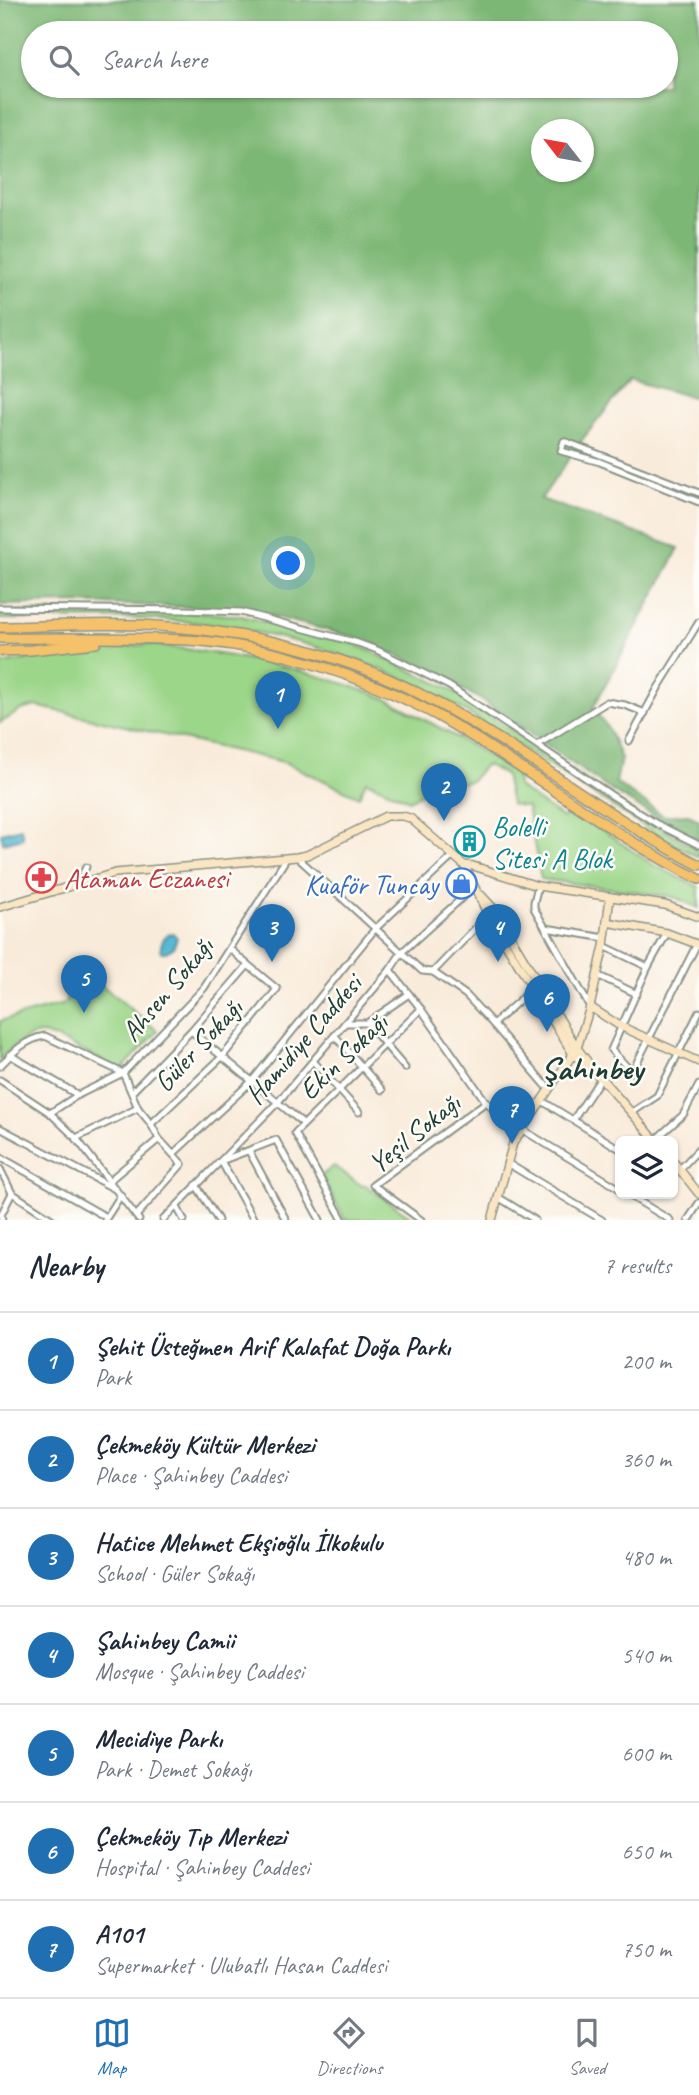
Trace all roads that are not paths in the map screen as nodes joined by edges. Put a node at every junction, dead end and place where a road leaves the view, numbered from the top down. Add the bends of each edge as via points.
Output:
1 (699, 493) edge
2 (699, 502) edge
3 (0, 608) edge
4 (699, 622) edge
5 (0, 627) edge
6 (0, 638) edge
7 (137, 639) junction
8 (0, 651) edge
9 (645, 713) junction
10 (629, 741) dead end
11 (537, 744) junction
12 (699, 845) edge
13 (453, 856) junction
14 (297, 858) junction
15 (286, 859) junction
16 (464, 865) junction
17 (699, 865) edge
18 (86, 867) dead end
19 (699, 878) edge
20 (79, 882) junction
21 (538, 886) junction
22 (474, 887) junction
23 (610, 897) junction
24 (0, 907) edge
25 (488, 915) junction
26 (699, 917) edge
27 (607, 922) junction
28 (546, 928) junction
29 (375, 929) junction
30 (667, 933) junction
31 (604, 942) junction
32 (698, 944) edge
33 (230, 949) junction
34 (402, 952) junction
35 (248, 965) junction
36 (648, 967) junction
37 (390, 970) junction
38 (433, 972) junction
39 (597, 975) junction
40 (533, 989) junction
41 (409, 993) junction
42 (637, 994) junction
43 (590, 1007) junction
44 (421, 1009) junction
45 (699, 1012) edge
46 (345, 1023) junction
47 (367, 1023) junction
48 (494, 1024) junction
49 (620, 1026) junction
50 (191, 1031) junction
51 (335, 1036) junction
52 (649, 1039) junction
53 (384, 1045) junction
54 (575, 1051) junction
55 (680, 1053) junction
56 (10, 1055) junction
57 (223, 1056) junction
58 (313, 1061) junction
59 (699, 1062) edge
60 (0, 1066) edge
61 (362, 1067) junction
62 (405, 1068) dead end
63 (123, 1073) junction
64 (601, 1078) junction
65 (0, 1080) edge
66 (252, 1081) junction
67 (699, 1085) edge
68 (549, 1089) junction
69 (339, 1090) junction
70 (382, 1090) dead end
71 (132, 1092) junction
72 (78, 1096) junction
73 (542, 1101) junction
74 (278, 1102) junction
75 (486, 1102) junction
76 (138, 1108) junction
77 (359, 1112) dead end
78 (50, 1113) junction
79 (631, 1113) junction
80 (573, 1120) junction
81 (151, 1124) junction
82 (304, 1124) junction
83 (0, 1129) edge
84 (522, 1132) junction
85 (651, 1136) edge
86 (659, 1136) edge
87 (76, 1138) junction
88 (159, 1139) junction
89 (615, 1146) edge
90 (699, 1149) edge
91 (248, 1151) junction
92 (173, 1154) junction
93 (0, 1157) edge
94 (221, 1161) junction
95 (507, 1163) junction
96 (0, 1168) edge
97 (680, 1169) joint
98 (110, 1180) junction
99 (196, 1185) junction
100 (615, 1186) edge
101 (12, 1193) junction
102 (120, 1193) junction
103 (699, 1194) edge
104 (498, 1198) junction
105 (635, 1199) edge
106 (699, 1203) edge
107 (177, 1207) junction
108 (106, 1219) edge
109 (138, 1219) edge
110 (2, 1220) edge
111 (53, 1220) edge
112 (163, 1220) edge
113 (184, 1220) edge
114 (218, 1220) edge
115 (254, 1220) edge
116 (286, 1220) edge
117 (320, 1220) edge
118 (343, 1220) edge
119 (421, 1220) edge
120 (492, 1220) edge
121 (535, 1220) edge
122 (602, 1220) edge
123 (670, 1220) edge
124 (688, 1220) edge

1 - 2 street via 564,441 561,451
3 - 11 street via 241,612 358,643 449,686
4 - 9 street
5 - 17 highway via 167,626 275,642 345,663 448,709
6 - 7 highway
7 - 8 highway
7 - 19 highway via 205,642 264,652 385,691 447,721 641,846
9 - 10 street
9 - 11 street via 607,702
11 - 12 street via 657,824
13 - 14 main road via 410,818 386,816
13 - 16 main road
13 - 29 street
14 - 15 main road
14 - 29 street
15 - 20 main road via 128,871
15 - 33 street, Ahsen Sokağı
16 - 21 main road
16 - 22 main road
18 - 20 street
20 - 24 main road
21 - 23 main road
21 - 28 street via 534,908
22 - 25 main road
22 - 34 street, Hamidiye Caddesi
22 - 54 main road via 494,909
23 - 26 main road via 665,905
23 - 27 main road
25 - 38 street
25 - 40 main road
27 - 30 main road
27 - 31 main road
28 - 31 street
28 - 43 street
29 - 34 street
29 - 66 street
30 - 32 main road
30 - 36 street
31 - 36 street
31 - 39 main road
32 - 52 street
33 - 35 street
33 - 63 street, Ahsen Sokağı via 204,988
34 - 37 street, Hamidiye Caddesi
34 - 38 street via 422,971
35 - 50 street
35 - 57 street, Güler Sokağı via 277,989
36 - 42 street
37 - 41 street
37 - 46 street, Hamidiye Caddesi
38 - 48 street via 466,995
39 - 42 street
39 - 43 main road
40 - 48 street
40 - 54 main road
41 - 44 street
41 - 47 street
42 - 49 street
43 - 49 main road
43 - 54 main road
44 - 53 street, Ekin Sokağı
44 - 75 street
45 - 55 street
46 - 47 street
46 - 51 street, Hamidiye Caddesi
47 - 53 street
48 - 68 street
49 - 52 main road
49 - 52 street via 611,1050 632,1072
50 - 57 street
50 - 71 street
51 - 58 street, Hamidiye Caddesi
51 - 61 street
52 - 55 main road
53 - 61 street, Ekin Sokağı
53 - 62 street
54 - 64 main road
54 - 68 main road
55 - 59 main road
55 - 79 street via 657,1096
56 - 60 street
56 - 63 street via 32,1038 45,1035
56 - 72 street
57 - 66 street
57 - 81 street, Güler Sokağı
58 - 69 street
58 - 74 street, Hamidiye Caddesi
61 - 69 street, Ekin Sokağı
61 - 70 street
63 - 71 street
63 - 72 street, Ahsen Sokağı
64 - 79 main road
64 - 80 street
65 - 78 street
66 - 74 street
66 - 92 street
67 - 86 street via 683,1115
68 - 73 main road
69 - 77 street
69 - 82 street, Ekin Sokağı
71 - 76 street
72 - 78 street, Ahsen Sokağı
73 - 80 street
73 - 84 main road
74 - 82 street
74 - 94 street, Hamidiye Caddesi
75 - 84 street
75 - 119 street, Yeşil Sokağı via 373,1185
76 - 81 street
76 - 87 street
78 - 87 street
79 - 85 main road
80 - 89 street
81 - 88 street
82 - 118 street, Ekin Sokağı via 295,1133
83 - 102 street
84 - 95 main road
84 - 100 street
87 - 98 street
88 - 92 street
88 - 98 street
90 - 97 street
91 - 94 street
91 - 116 street
91 - 117 street via 276,1140
92 - 109 street via 182,1164
93 - 108 street
94 - 99 street, Hamidiye Caddesi
94 - 115 street
95 - 104 main road
95 - 122 street
96 - 101 street
97 - 103 main road
98 - 102 street
99 - 107 street, Hamidiye Caddesi
99 - 114 street
101 - 110 street
101 - 111 street
102 - 108 street
102 - 109 street
104 - 120 main road
104 - 121 street
105 - 123 street
106 - 124 street
107 - 112 street, Hamidiye Caddesi
107 - 113 street

